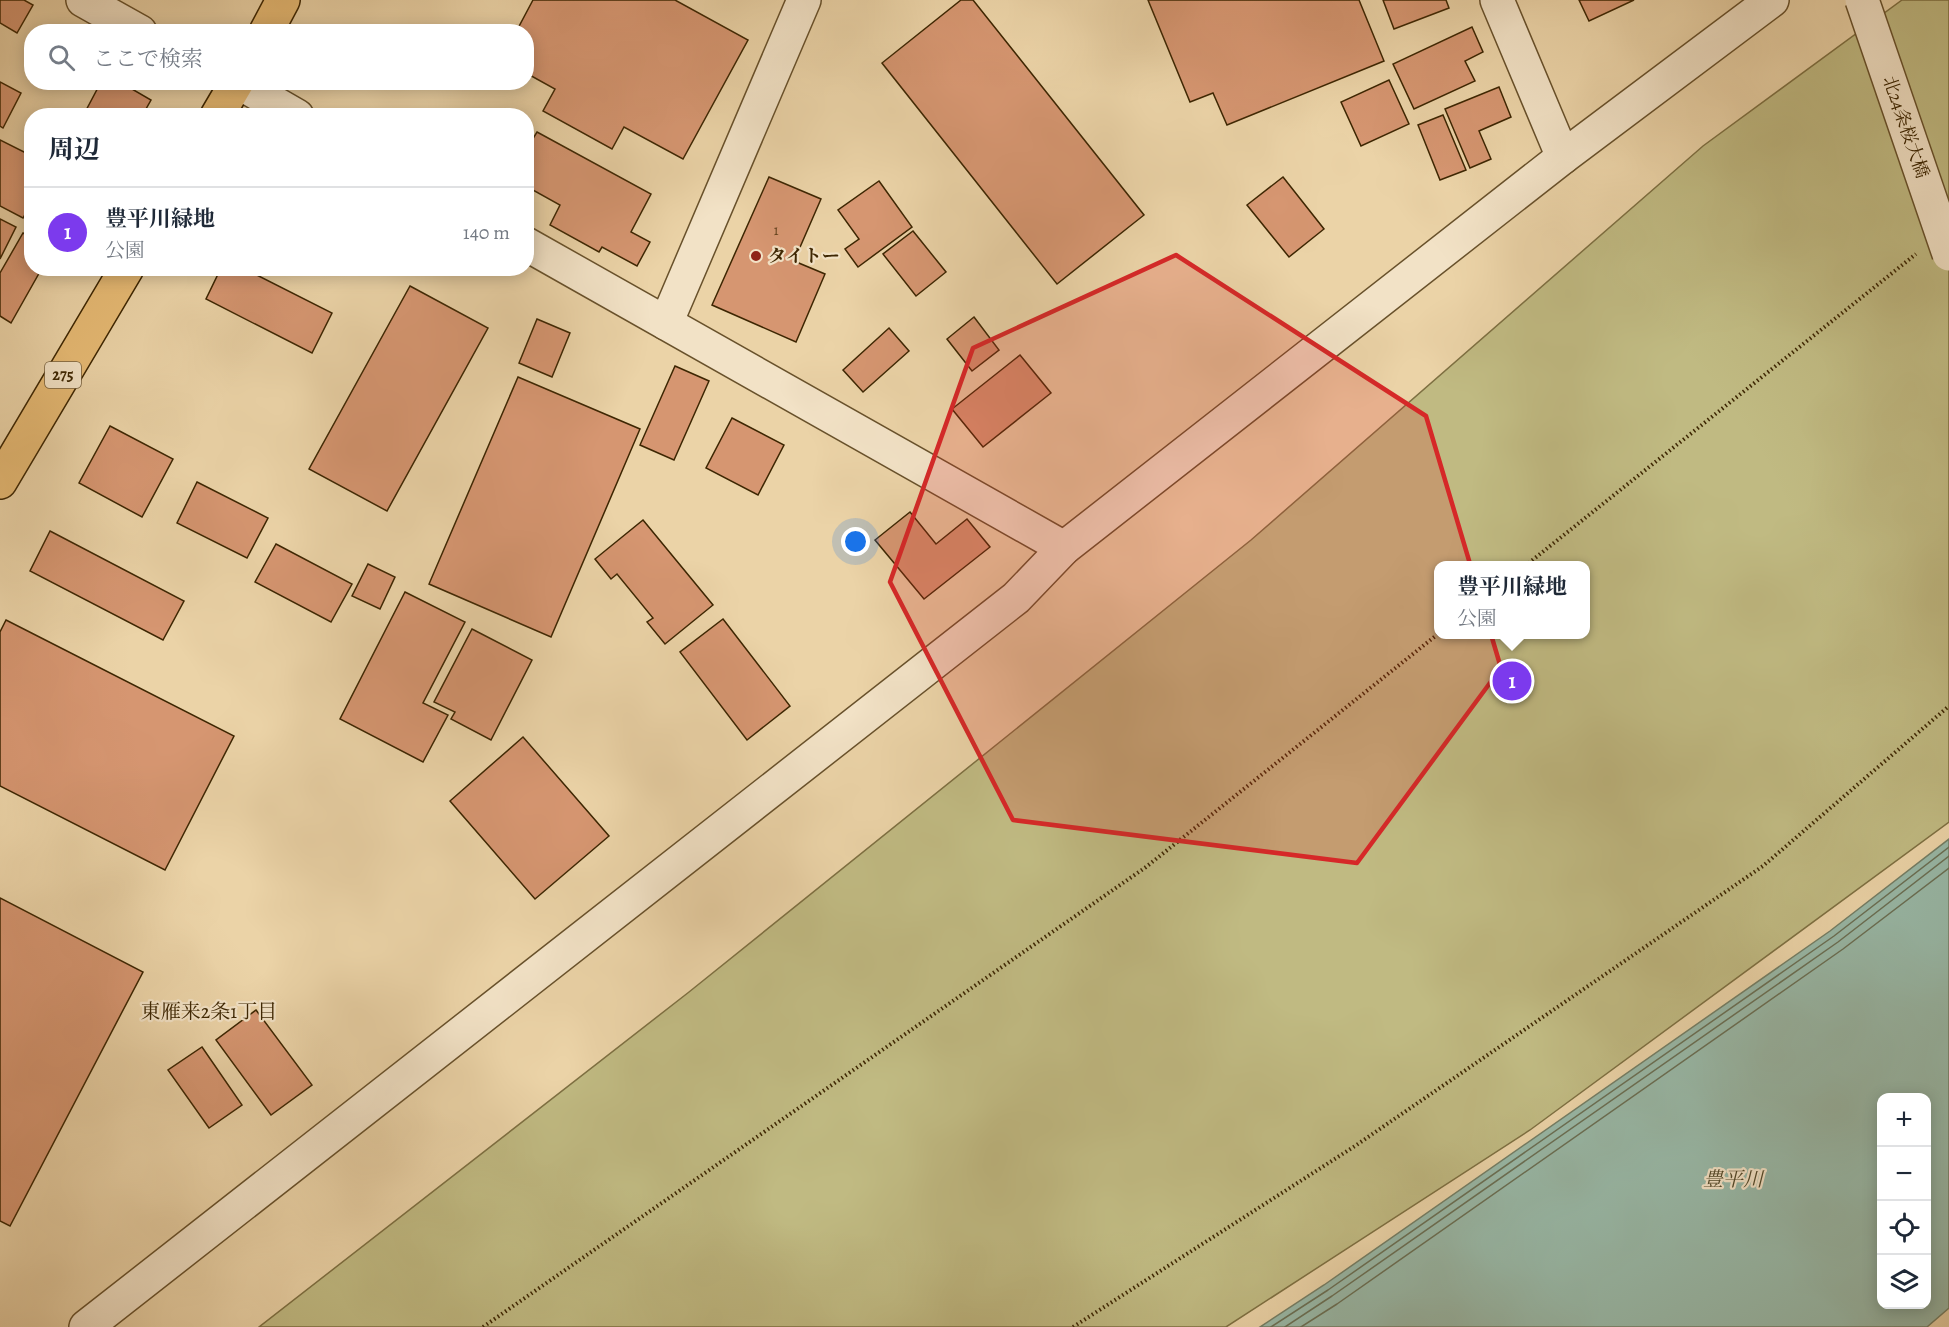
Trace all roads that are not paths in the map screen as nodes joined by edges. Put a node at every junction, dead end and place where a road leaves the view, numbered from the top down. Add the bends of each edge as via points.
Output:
1 (82, 0) edge
2 (283, 0) edge
3 (804, 0) edge
4 (1497, 0) edge
5 (1862, 0) edge
6 (1764, 2) edge
7 (126, 24) edge
8 (270, 24) edge
9 (233, 90) edge
10 (252, 90) edge
11 (222, 108) edge
12 (283, 108) edge
13 (1563, 157) junction
14 (534, 248) edge
15 (1935, 252) edge
16 (122, 276) edge
17 (666, 322) junction
18 (0, 482) edge
19 (1065, 548) junction
20 (86, 1327) edge

1 - 7 street
2 - 8 highway
3 - 17 street
4 - 13 street
5 - 15 street, 北24条桜大橋, bridge
6 - 13 street
9 - 11 highway
10 - 12 street
13 - 19 street
14 - 17 street
16 - 18 highway, 275
17 - 19 street
19 - 20 street via 1016,598

